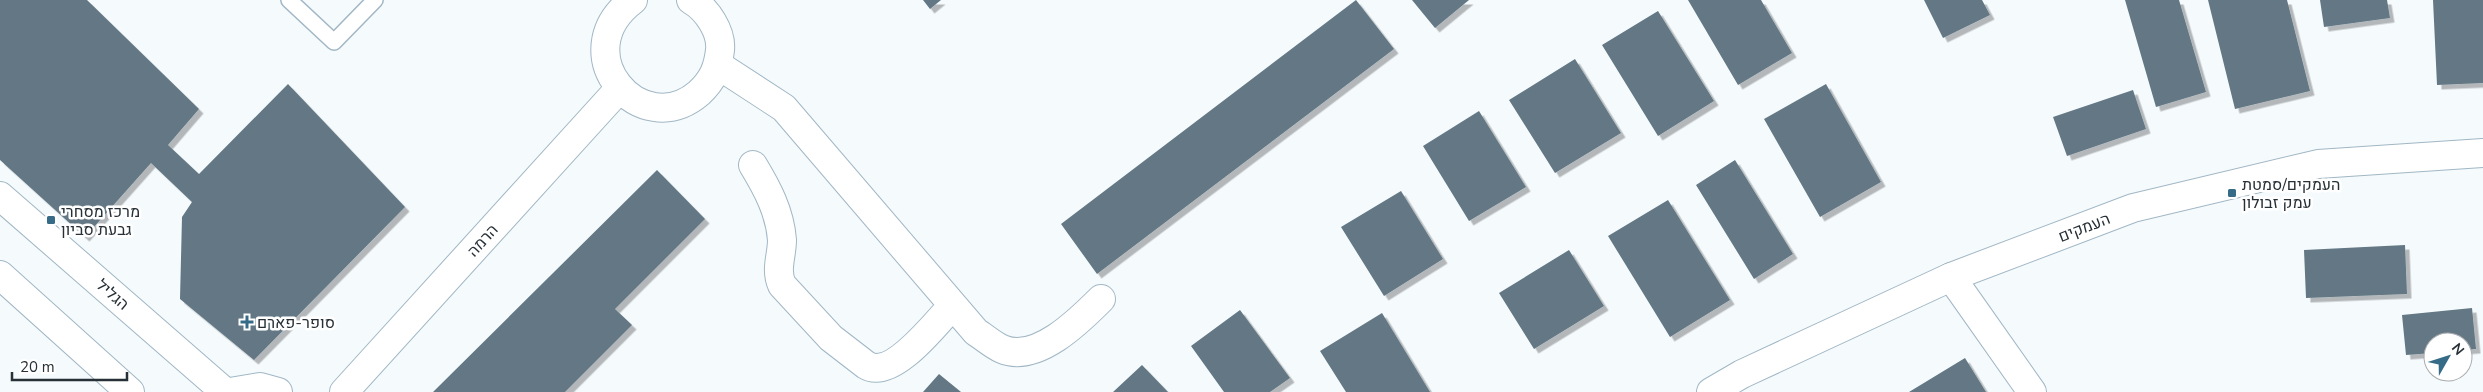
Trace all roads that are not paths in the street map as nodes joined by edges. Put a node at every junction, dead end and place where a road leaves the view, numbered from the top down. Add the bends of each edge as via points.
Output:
1 (289, 0) edge
2 (375, 0) edge
3 (633, 0) edge
4 (698, 1) edge
5 (718, 65) junction
6 (620, 88) junction
7 (2483, 153) edge
8 (753, 165) dead end
9 (0, 196) edge
10 (0, 275) edge
11 (1951, 277) junction
12 (1101, 299) dead end
13 (952, 306) junction
14 (130, 392) edge
15 (225, 392) edge
16 (230, 392) edge
17 (278, 392) edge
18 (344, 392) edge
19 (1711, 392) edge
20 (2032, 392) edge

1 - 2 lane via 334,42
3 - 6 street via 620,10 607,33 606,62
4 - 5 street via 716,27 721,45
5 - 6 street via 710,83 689,101 673,106 649,105 633,99
5 - 13 street via 784,108
6 - 18 street, הרמה
7 - 11 street, העמקים via 2318,164 2133,208
8 - 13 street via 772,195 782,239 778,275 782,285 831,338 866,365 884,368 900,359
9 - 15 street, הגליל
10 - 14 street
11 - 19 street, העמקים via 1742,374
11 - 20 street
12 - 13 street via 1064,332 1026,352 1002,350 976,332
16 - 17 street via 260,387

